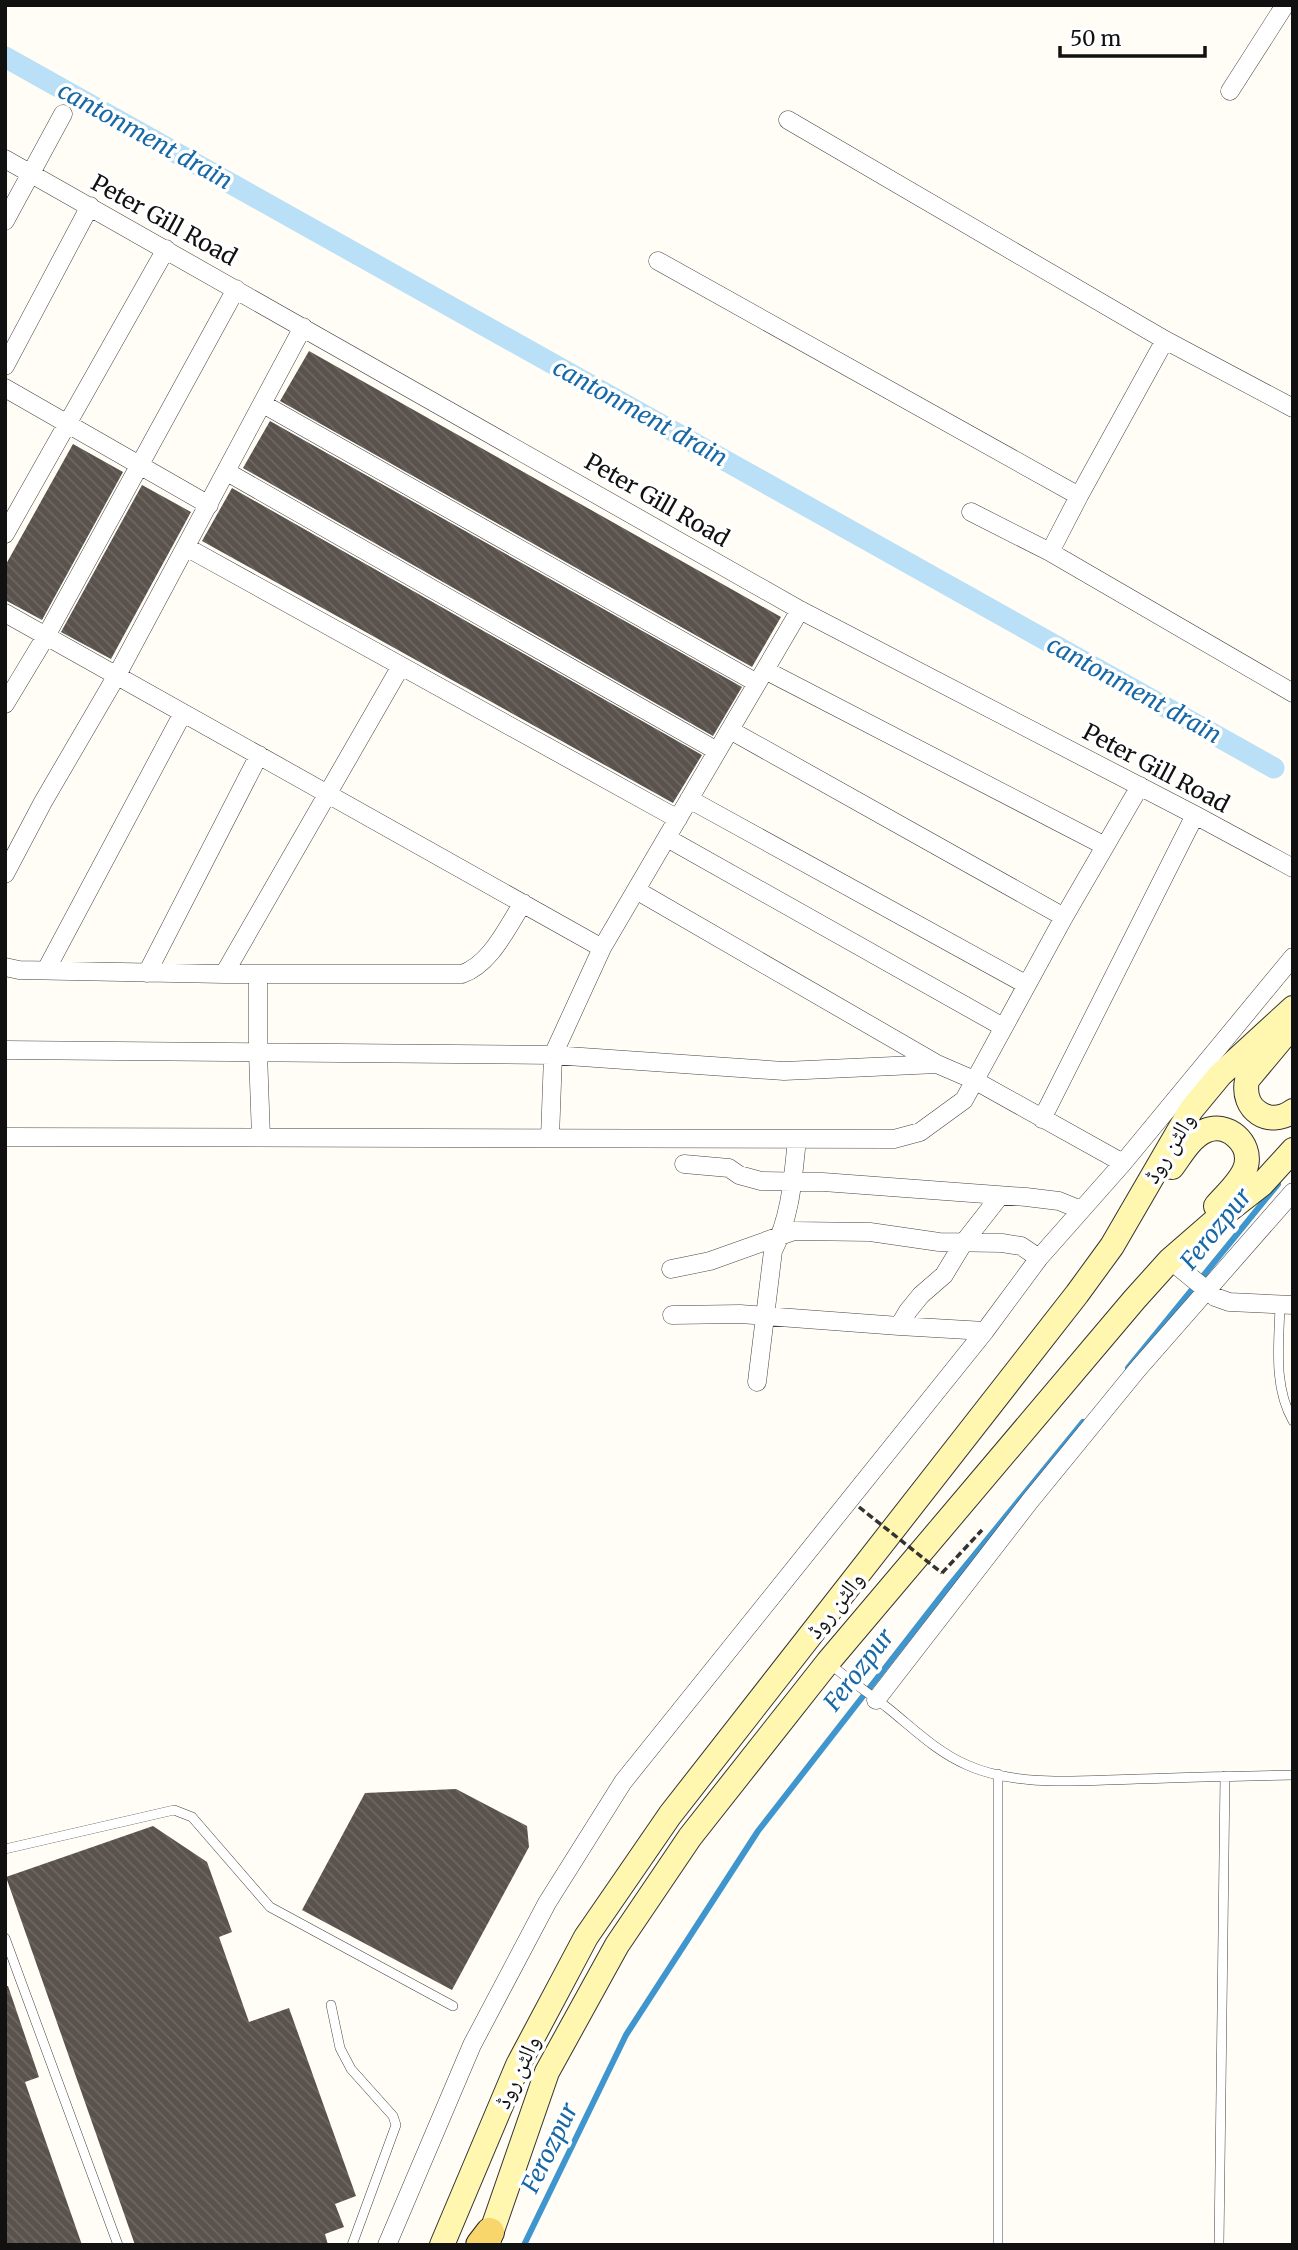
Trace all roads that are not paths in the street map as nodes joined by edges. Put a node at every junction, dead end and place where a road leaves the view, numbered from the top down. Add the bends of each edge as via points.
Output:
1 (1285, 5) edge
2 (1230, 92) dead end
3 (63, 114) dead end
4 (788, 120) dead end
5 (5, 159) edge
6 (31, 173) junction
7 (90, 206) junction
8 (5, 220) edge
9 (166, 249) junction
10 (659, 261) dead end
11 (236, 289) junction
12 (303, 327) junction
13 (1165, 340) junction
14 (5, 366) edge
15 (5, 388) edge
16 (263, 404) junction
17 (1293, 408) edge
18 (67, 423) junction
19 (139, 465) junction
20 (227, 472) junction
21 (1079, 496) junction
22 (209, 505) junction
23 (971, 512) dead end
24 (5, 534) edge
25 (186, 547) junction
26 (1050, 552) junction
27 (800, 610) junction
28 (5, 613) edge
29 (46, 636) junction
30 (401, 666) junction
31 (117, 676) junction
32 (761, 677) junction
33 (1293, 693) edge
34 (5, 704) edge
35 (183, 713) junction
36 (730, 730) junction
37 (717, 751) junction
38 (259, 755) junction
39 (1140, 786) junction
40 (328, 794) junction
41 (689, 799) junction
42 (1195, 816) junction
43 (678, 819) junction
44 (667, 838) junction
45 (1105, 846) junction
46 (1293, 869) edge
47 (5, 874) edge
48 (636, 890) junction
49 (523, 903) junction
50 (1064, 917) junction
51 (602, 948) junction
52 (1293, 957) edge
53 (5, 967) edge
54 (46, 970) junction
55 (147, 973) junction
56 (224, 974) junction
57 (258, 974) junction
58 (1027, 985) junction
59 (1293, 1008) edge
60 (1293, 1026) edge
61 (1003, 1027) junction
62 (5, 1050) edge
63 (258, 1053) junction
64 (553, 1055) junction
65 (937, 1064) junction
66 (974, 1080) junction
67 (1293, 1111) edge
68 (1042, 1119) junction
69 (5, 1137) edge
70 (261, 1138) junction
71 (550, 1138) junction
72 (797, 1139) junction
73 (1293, 1150) edge
74 (1123, 1163) junction
75 (684, 1164) dead end
76 (793, 1181) junction
77 (1293, 1192) edge
78 (1000, 1196) junction
79 (1081, 1210) junction
80 (781, 1236) junction
81 (964, 1242) junction
82 (1111, 1246) junction
83 (1039, 1258) junction
84 (1170, 1261) junction
85 (671, 1269) dead end
86 (1207, 1290) junction
87 (1286, 1305) edge
88 (672, 1315) dead end
89 (764, 1316) junction
90 (899, 1326) junction
91 (985, 1331) junction
92 (757, 1382) dead end
93 (1293, 1421) edge
94 (828, 1662) junction
95 (882, 1704) junction
96 (998, 1774) junction
97 (1225, 1776) junction
98 (1293, 1776) edge
99 (5, 1849) edge
100 (5, 1938) edge
101 (331, 2005) dead end
102 (453, 2006) dead end
103 (486, 2241) edge
104 (118, 2245) edge
105 (352, 2245) edge
106 (387, 2245) edge
107 (442, 2245) edge
108 (998, 2245) edge
109 (1219, 2245) edge

1 - 2 street
3 - 6 street
4 - 13 street
5 - 6 street, Peter Gill Road
6 - 7 street, Peter Gill Road
6 - 8 street
7 - 9 street, Peter Gill Road
7 - 14 street
9 - 11 street, Peter Gill Road
9 - 18 street
10 - 21 street
11 - 12 street, Peter Gill Road
11 - 19 street
12 - 16 street
12 - 27 street, Peter Gill Road
13 - 17 street
13 - 21 street
15 - 18 street
16 - 20 street
16 - 32 street
18 - 19 street
18 - 24 street
19 - 22 street
19 - 29 street
20 - 22 street
20 - 37 street
21 - 26 street
22 - 25 street
23 - 26 street
25 - 30 street
25 - 31 street
26 - 33 street
27 - 32 street
27 - 39 street, Peter Gill Road
28 - 29 street
29 - 31 street
29 - 34 street
30 - 40 street
30 - 43 street
31 - 35 street
31 - 47 street
32 - 36 street
32 - 45 street
35 - 38 street
35 - 54 street
36 - 37 street
36 - 50 street
37 - 41 street
38 - 40 street
38 - 55 street
39 - 42 street, Peter Gill Road
39 - 45 street
40 - 49 street
40 - 56 street
41 - 43 street
41 - 58 street
42 - 46 street, Peter Gill Road
42 - 68 street
43 - 44 street
44 - 48 street
44 - 61 street
45 - 50 street
48 - 51 street
48 - 65 street
49 - 51 street
49 - 57 street via 487,956 462,974
50 - 58 street
51 - 64 street
52 - 74 street
53 - 54 street
54 - 55 street
55 - 56 street
56 - 57 street
57 - 63 street
58 - 61 street
59 - 82 main road, والٹن روڈ via 1220,1075 1191,1110
60 - 67 main road via 1247,1080 1245,1089 1246,1098 1259,1113 1279,1117
61 - 66 street
62 - 63 street
63 - 64 street
63 - 70 street
64 - 65 street via 784,1072
64 - 71 street
65 - 66 street
66 - 68 street
66 - 72 street via 964,1100 920,1132 894,1139
68 - 74 street
69 - 70 street
70 - 71 street
71 - 72 street
72 - 76 street
73 - 84 main road, والٹن روڈ via 1262,1184
74 - 79 street
75 - 76 street via 729,1168 761,1181
76 - 78 street
76 - 80 street
77 - 86 street
78 - 79 street via 1059,1201
78 - 81 street
79 - 83 street
80 - 81 street via 794,1231 870,1232
80 - 85 street via 710,1261
80 - 89 street via 773,1251
81 - 83 street via 1021,1246
81 - 90 street via 944,1275 921,1295
82 - 84 main road via 1193,1139 1206,1130 1229,1131 1245,1150 1245,1169
82 - 107 main road, والٹن روڈ via 670,1815 586,1937 518,2065
83 - 91 street
84 - 86 street
84 - 94 main road, والٹن روڈ
86 - 87 street via 1229,1302
86 - 95 street via 1030,1501
87 - 93 lane via 1280,1381 1284,1405
88 - 89 street
89 - 90 street
89 - 92 street
90 - 91 street
91 - 106 street via 623,1782 547,1903 472,2045
94 - 95 lane
94 - 103 main road, والٹن روڈ via 690,1837 617,1945 547,2072
95 - 96 lane via 947,1755
96 - 97 lane via 1074,1780
96 - 108 lane
97 - 98 lane
97 - 109 lane
99 - 102 lane via 174,1810 192,1817 270,1907
100 - 104 lane
101 - 105 lane via 351,2069 396,2125

